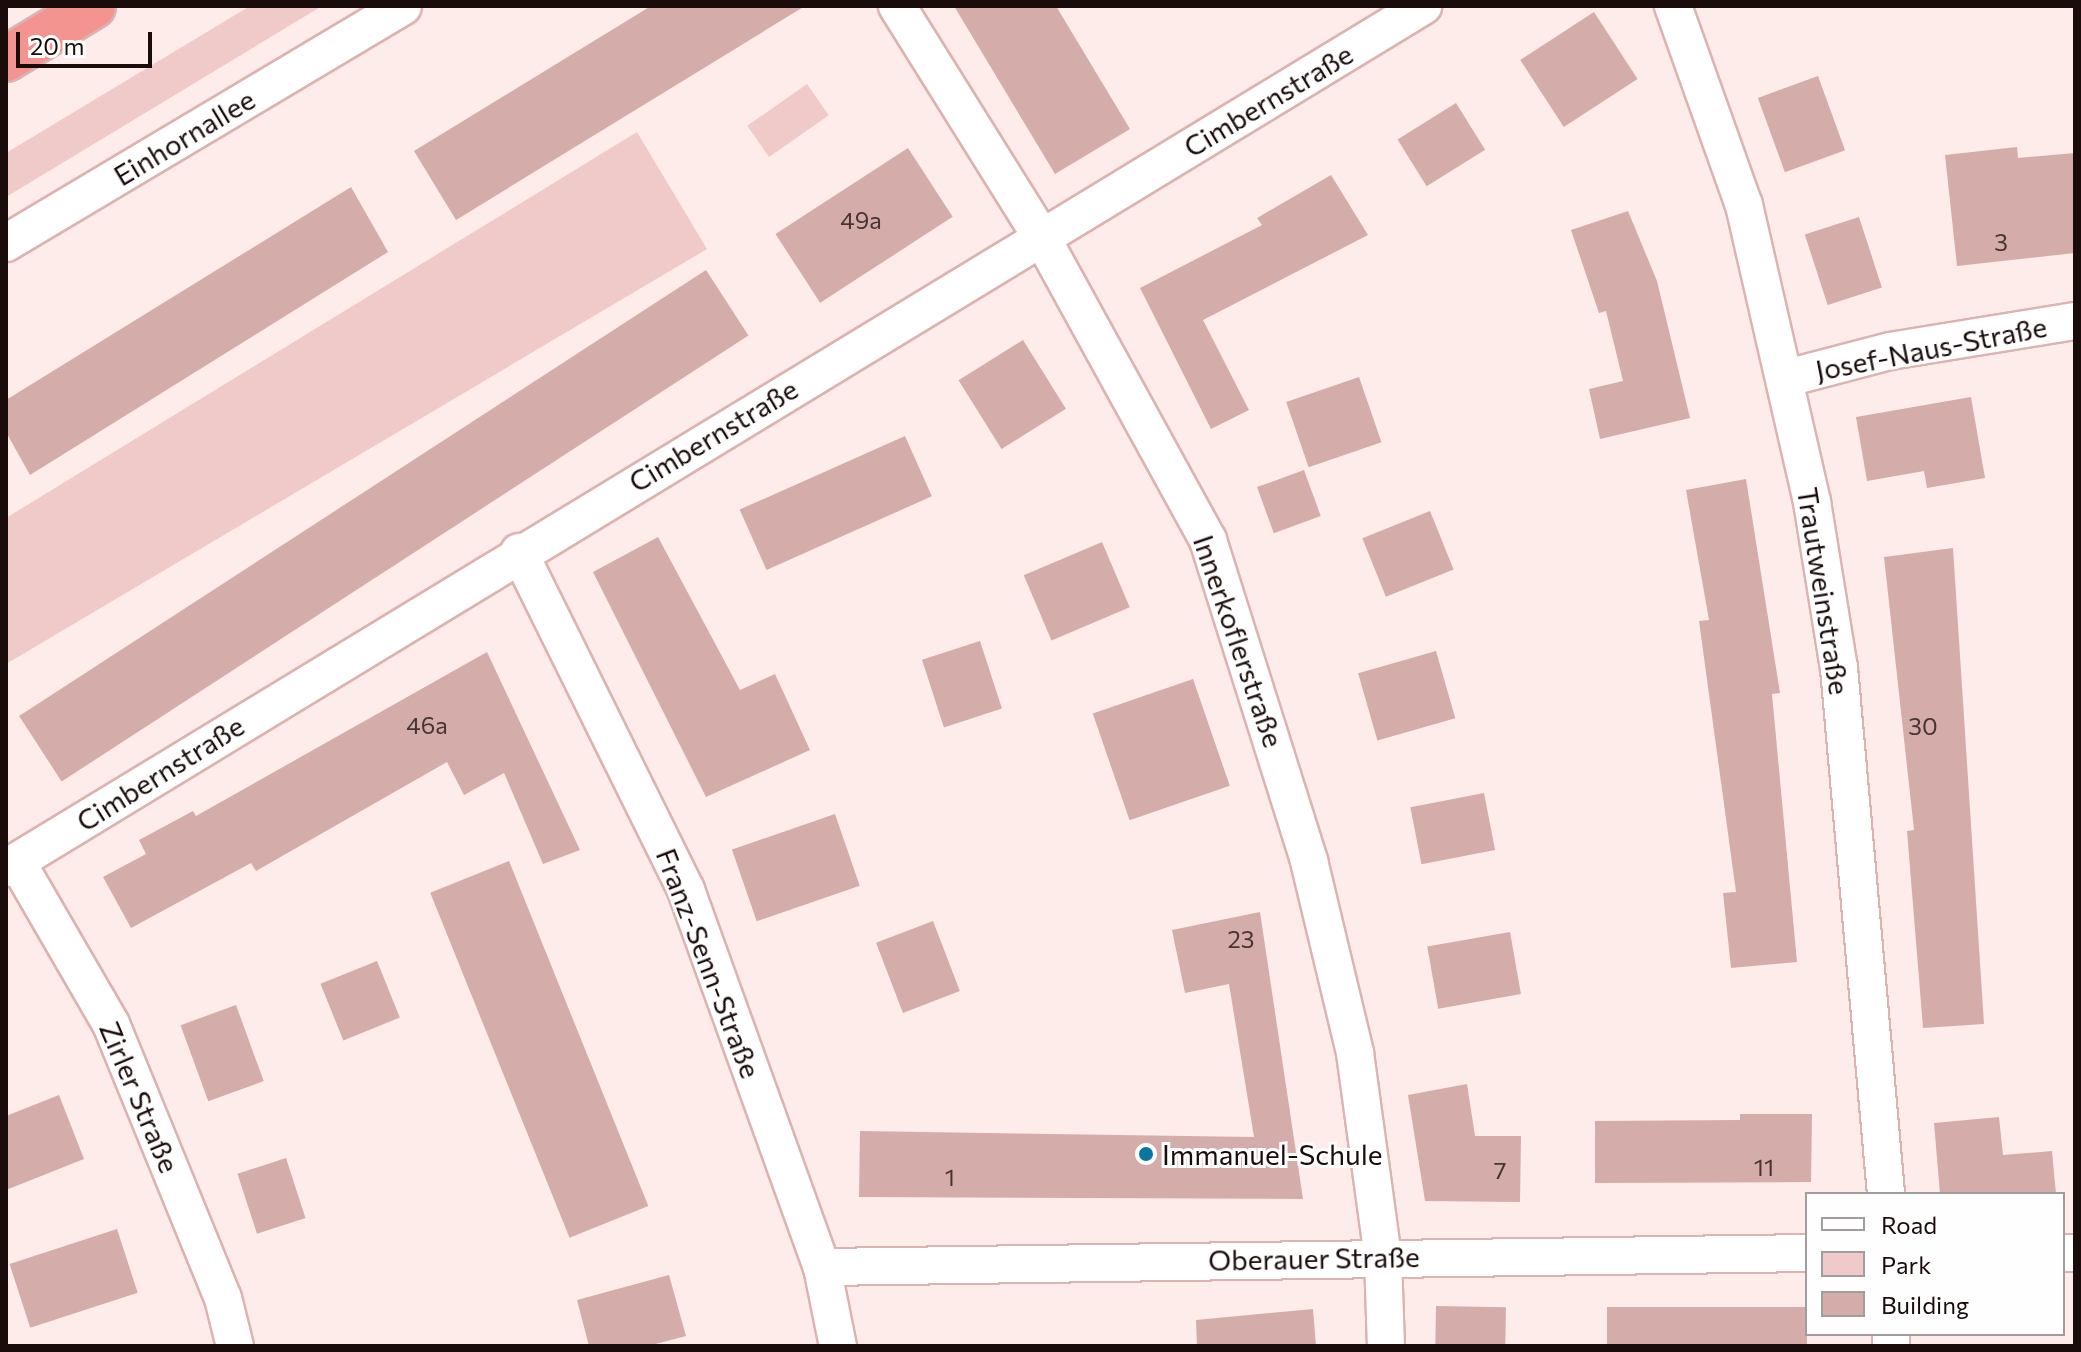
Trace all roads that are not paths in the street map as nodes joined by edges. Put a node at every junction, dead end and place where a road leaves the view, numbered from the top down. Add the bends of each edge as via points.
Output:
1 (93, 6) edge
2 (403, 6) edge
3 (897, 6) edge
4 (1423, 6) edge
5 (1673, 6) edge
6 (6, 59) edge
7 (1042, 238) junction
8 (6, 243) edge
9 (2075, 321) edge
10 (1787, 378) junction
11 (519, 552) junction
12 (12, 865) edge
13 (1886, 1192) edge
14 (1805, 1253) edge
15 (1383, 1257) junction
16 (822, 1267) junction
17 (235, 1346) edge
18 (838, 1346) edge
19 (1386, 1346) edge

1 - 6 highway
2 - 8 street, Einhornallee
3 - 7 street, Innerkoflerstraße
4 - 7 street, Cimbernstraße
5 - 10 street, Trautweinstraße via 1744,205
7 - 11 street, Cimbernstraße
7 - 15 street, Innerkoflerstraße via 1208,540 1323,920 1355,1053
9 - 10 street, Josef-Naus-Straße via 1890,351
10 - 13 street, Trautweinstraße via 1839,668
11 - 12 street, Cimbernstraße
11 - 16 street, Franz-Senn-Straße via 686,890
12 - 17 street, Zirler Straße via 111,1024 223,1298
14 - 15 street, Oberauer Straße
15 - 16 street, Oberauer Straße
15 - 19 street, Innerkoflerstraße
16 - 18 street, Franz-Senn-Straße

